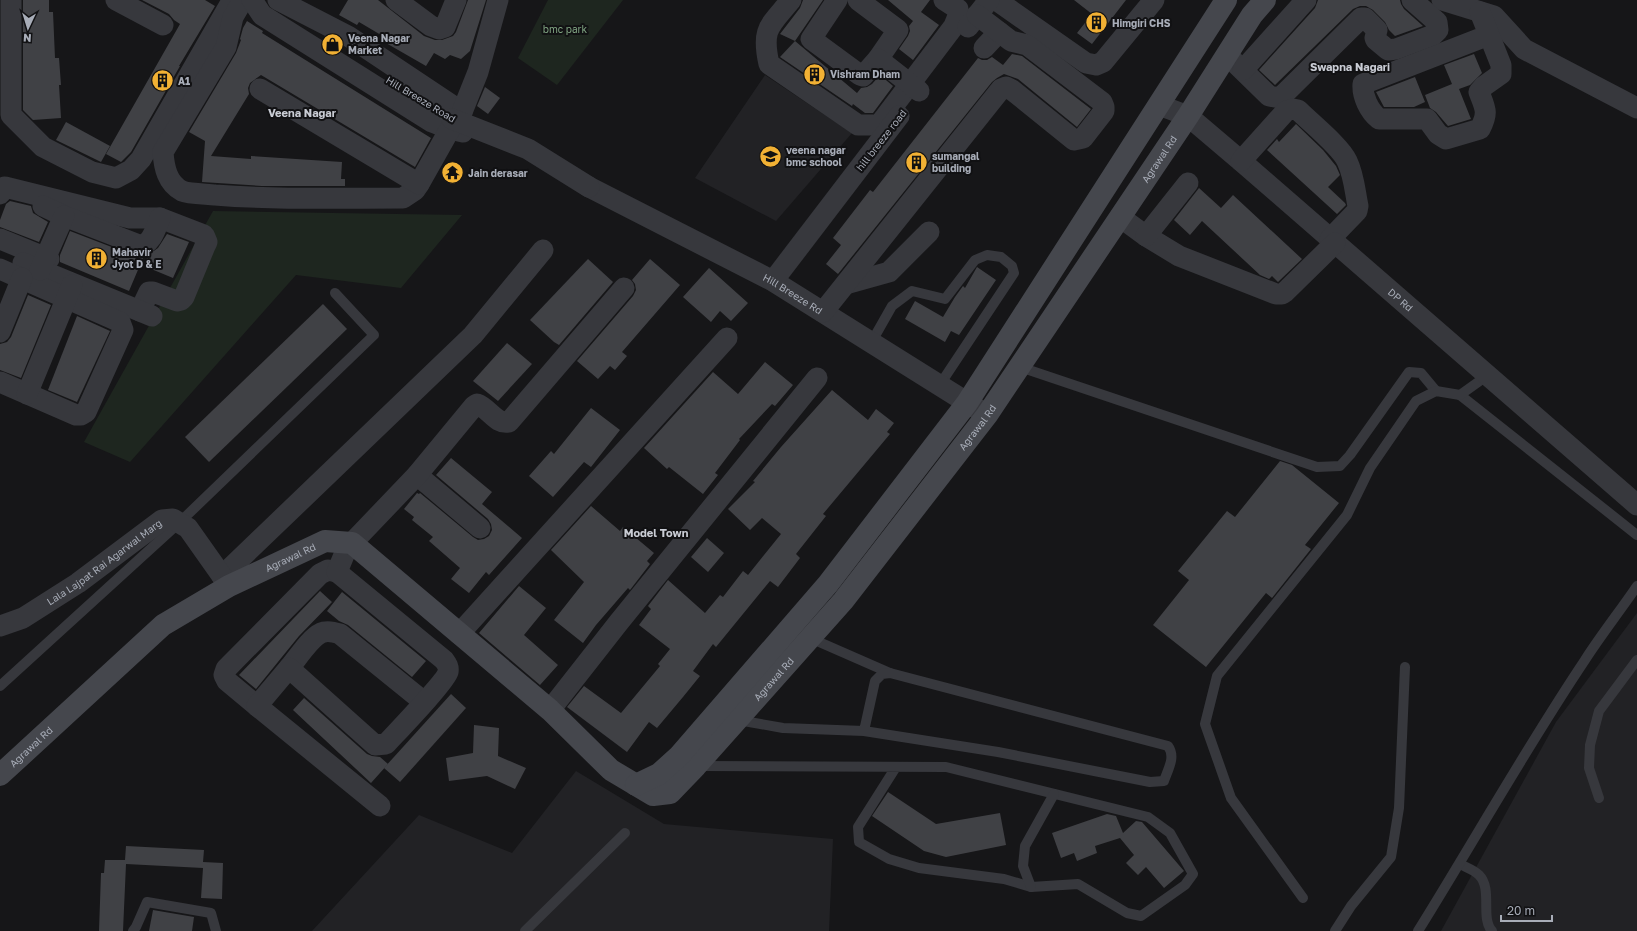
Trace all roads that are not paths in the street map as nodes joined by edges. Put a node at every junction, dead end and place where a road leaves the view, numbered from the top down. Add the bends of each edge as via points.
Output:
1 (11, 0) edge
2 (116, 0) edge
3 (232, 0) edge
4 (243, 0) edge
5 (252, 0) edge
6 (258, 0) edge
7 (278, 0) edge
8 (396, 0) edge
9 (456, 0) edge
10 (498, 0) edge
11 (791, 0) edge
12 (837, 0) edge
13 (858, 0) edge
14 (944, 0) edge
15 (996, 0) edge
16 (1154, 0) edge
17 (1226, 0) edge
18 (1265, 0) edge
19 (1306, 0) edge
20 (1412, 0) edge
21 (1442, 0) edge
22 (983, 8) edge
23 (1480, 12) junction
24 (163, 26) dead end
25 (999, 32) junction
26 (1489, 35) junction
27 (984, 48) dead end
28 (1227, 55) junction
29 (878, 59) junction
30 (1243, 70) junction
31 (915, 87) junction
32 (260, 88) dead end
33 (1159, 105) junction
34 (1637, 108) edge
35 (1188, 116) junction
36 (455, 120) junction
37 (1241, 161) junction
38 (533, 163) dead end
39 (1188, 183) dead end
40 (419, 184) junction
41 (589, 187) joint
42 (2, 188) edge
43 (64, 216) junction
44 (1120, 217) junction
45 (160, 218) junction
46 (929, 232) dead end
47 (1146, 236) junction
48 (0, 239) edge
49 (1332, 241) junction
50 (543, 250) dead end
51 (16, 269) edge
52 (773, 281) junction
53 (846, 284) junction
54 (624, 288) dead end
55 (335, 293) dead end
56 (72, 295) junction
57 (146, 309) junction
58 (823, 312) junction
59 (0, 332) edge
60 (727, 338) dead end
61 (871, 343) junction
62 (1020, 367) junction
63 (1488, 375) junction
64 (817, 378) dead end
65 (0, 382) edge
66 (939, 386) junction
67 (1436, 391) junction
68 (1460, 394) junction
69 (33, 396) junction
70 (967, 403) junction
71 (987, 416) junction
72 (417, 475) junction
73 (1637, 505) edge
74 (180, 522) junction
75 (480, 528) dead end
76 (1637, 536) edge
77 (352, 543) junction
78 (337, 572) junction
79 (226, 581) junction
80 (1637, 586) edge
81 (0, 626) edge
82 (459, 634) junction
83 (810, 638) junction
84 (1637, 660) edge
85 (1405, 667) dead end
86 (288, 668) junction
87 (890, 673) junction
88 (0, 686) edge
89 (424, 702) junction
90 (257, 706) junction
91 (550, 710) junction
92 (738, 720) junction
93 (864, 731) junction
94 (696, 766) junction
95 (896, 767) junction
96 (0, 775) edge
97 (636, 785) junction
98 (1054, 794) junction
99 (1599, 798) dead end
100 (380, 806) dead end
101 (625, 833) dead end
102 (1460, 864) junction
103 (1031, 887) junction
104 (1303, 898) dead end
105 (133, 931) edge
106 (216, 931) edge
107 (525, 931) edge
108 (1335, 931) edge
109 (1418, 931) edge
110 (1492, 931) edge

1 - 3 street via 11,115 43,147 92,172 116,178 131,170 141,160
2 - 24 street
4 - 40 street via 233,17 226,47 163,152 168,178 174,185 183,192 241,197 403,198
5 - 36 street via 262,15 432,122
6 - 36 street, Hill Breeze Road
7 - 36 street via 348,36
8 - 9 street via 439,29 445,26
10 - 36 street via 478,72
11 - 31 street via 768,28 766,36 770,64 858,125 879,124
12 - 29 street via 812,39 863,76
13 - 29 street via 898,30
14 - 31 street via 958,10 958,16
15 - 16 street via 1086,63 1096,65 1103,62
17 - 33 street, Agrawal Rd
18 - 28 street, Agrawal Rd via 1252,15
19 - 30 street
20 - 30 street via 1437,22 1438,30 1433,34 1388,50 1376,40 1375,26 1361,18 1280,98 1269,96
21 - 23 street
22 - 25 street
22 - 31 street, hill breeze road
23 - 26 street
23 - 34 street via 1494,16 1524,49
25 - 27 street
25 - 53 street via 1011,41 1027,45 1102,102 1104,111 1083,138 1074,140 1012,90 1006,87 1001,89
26 - 26 street via 1501,65 1501,74 1479,92 1487,112 1480,129 1446,139 1438,134 1427,119 1379,119 1371,113 1362,90 1363,84
28 - 30 street
28 - 35 street, Agrawal Rd
29 - 31 street
31 - 52 street, hill breeze road
32 - 40 street
33 - 35 street, DP Rd
33 - 70 street, Agrawal Rd
35 - 37 street, DP Rd
35 - 44 street, Agrawal Rd
36 - 38 street via 477,136 517,153
36 - 40 street
36 - 41 street, Hill Breeze Road, bridge via 528,149
37 - 49 street, DP Rd
37 - 49 street via 1286,111 1298,110 1340,151 1347,160 1351,172 1357,211
39 - 47 street
41 - 52 street, Hill Breeze Rd
42 - 43 street
42 - 45 street via 130,218
43 - 45 street via 144,246
43 - 51 street
44 - 47 street
44 - 62 street, Agrawal Rd
45 - 57 street via 204,235 207,242 181,300 149,292
46 - 53 street via 889,272
47 - 49 street via 1179,256 1276,294 1285,292
48 - 51 street
49 - 63 street, DP Rd
50 - 79 street via 473,335
51 - 56 street
51 - 57 street
51 - 59 street
52 - 58 street, Hill Breeze Rd
53 - 58 street
54 - 72 street via 509,422 500,421 482,405 477,404
55 - 74 lane via 374,335
56 - 57 street
56 - 69 street
56 - 69 street via 120,322 123,330 86,412 76,415
58 - 61 street, Hill Breeze Rd
60 - 82 street
61 - 66 street, Hill Breeze Rd
61 - 66 lane via 892,306 912,291 946,299 975,260 987,255 1001,257 1012,266 1014,273
62 - 67 lane via 1317,467 1340,466 1409,372 1421,373
62 - 71 street, Agrawal Rd
63 - 68 lane
63 - 73 street, DP Rd
64 - 91 street
65 - 69 street
66 - 70 street, Hill Breeze Rd
67 - 68 lane
67 - 104 lane via 1416,401 1370,468 1348,515 1217,676 1205,724 1232,798
68 - 76 lane
70 - 71 street, Hill Breeze Rd
70 - 97 street, Agrawal Rd via 828,584 679,756 659,774
71 - 83 street, Agrawal Rd via 843,601
72 - 75 street
72 - 77 street
74 - 79 street via 188,528
74 - 81 street, Lala Lajpat Rai Agarwal Marg via 173,519 162,520 78,583 23,618
74 - 88 lane
77 - 78 street
77 - 79 street, Agrawal Rd via 325,542
77 - 82 street, Agrawal Rd
78 - 89 street via 448,665 448,673
78 - 90 street via 328,570 320,574 226,669 224,675 227,681
79 - 96 street, Agrawal Rd via 163,625
80 - 102 lane via 1585,660
82 - 91 street, Agrawal Rd
83 - 87 lane
83 - 92 street, Agrawal Rd
84 - 99 lane via 1599,711 1590,745 1589,768
85 - 108 lane via 1399,808 1391,857 1351,906
86 - 89 street via 322,633 340,634
86 - 89 street via 375,745 386,744
86 - 90 street
87 - 93 lane via 882,674 875,681
87 - 93 lane via 1168,746 1172,751 1172,760 1164,781 1150,782 998,752
90 - 100 street
91 - 97 street, Agrawal Rd via 611,770
92 - 93 lane via 783,728
92 - 94 street, Agrawal Rd
94 - 95 lane
94 - 97 street, Agrawal Rd via 670,793 653,795
95 - 98 lane via 946,767
95 - 103 lane via 858,826 859,842 889,859 919,868 1004,879
98 - 103 lane via 1025,846 1023,866
98 - 103 lane via 1148,817 1170,833 1193,874 1185,885 1141,916 1127,913 1078,884
101 - 107 lane
102 - 109 lane
102 - 110 lane via 1478,874 1484,883 1488,923
105 - 106 lane via 147,902 211,913

